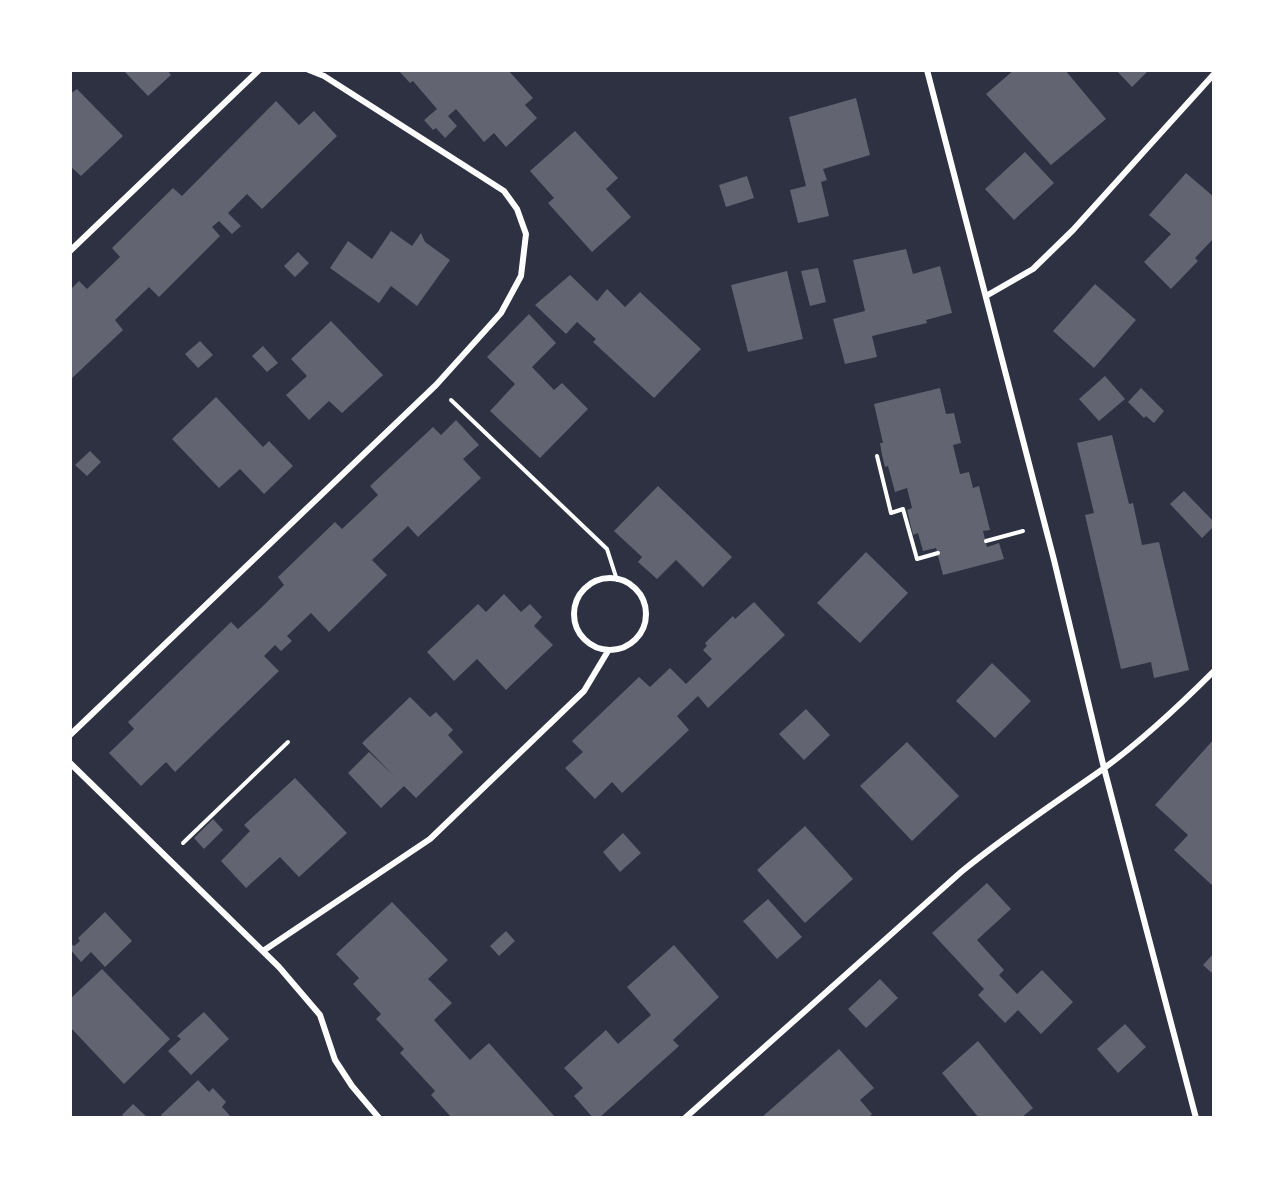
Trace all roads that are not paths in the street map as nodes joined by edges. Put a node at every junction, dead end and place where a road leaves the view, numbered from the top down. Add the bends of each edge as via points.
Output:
1 (259, 70) edge
2 (309, 70) edge
3 (927, 70) edge
4 (1214, 74) edge
5 (70, 251) edge
6 (986, 296) junction
7 (608, 651) junction
8 (1214, 671) edge
9 (70, 735) edge
10 (70, 763) edge
11 (1104, 768) junction
12 (263, 951) junction
13 (379, 1118) edge
14 (685, 1118) edge
15 (1196, 1118) edge

1 - 5 street
2 - 9 street via 504,191 518,209 526,234 521,276 501,313 436,385
3 - 6 street
4 - 6 street via 1033,269
6 - 11 street
7 - 7 street via 586,642 579,633 574,609 577,598 594,582 617,580 637,591 645,614 639,636 630,644
7 - 12 street via 584,691 430,839
8 - 11 street via 1170,715
10 - 12 street
11 - 14 street via 1008,833 961,872
11 - 15 street
12 - 13 street via 320,1014 335,1060

